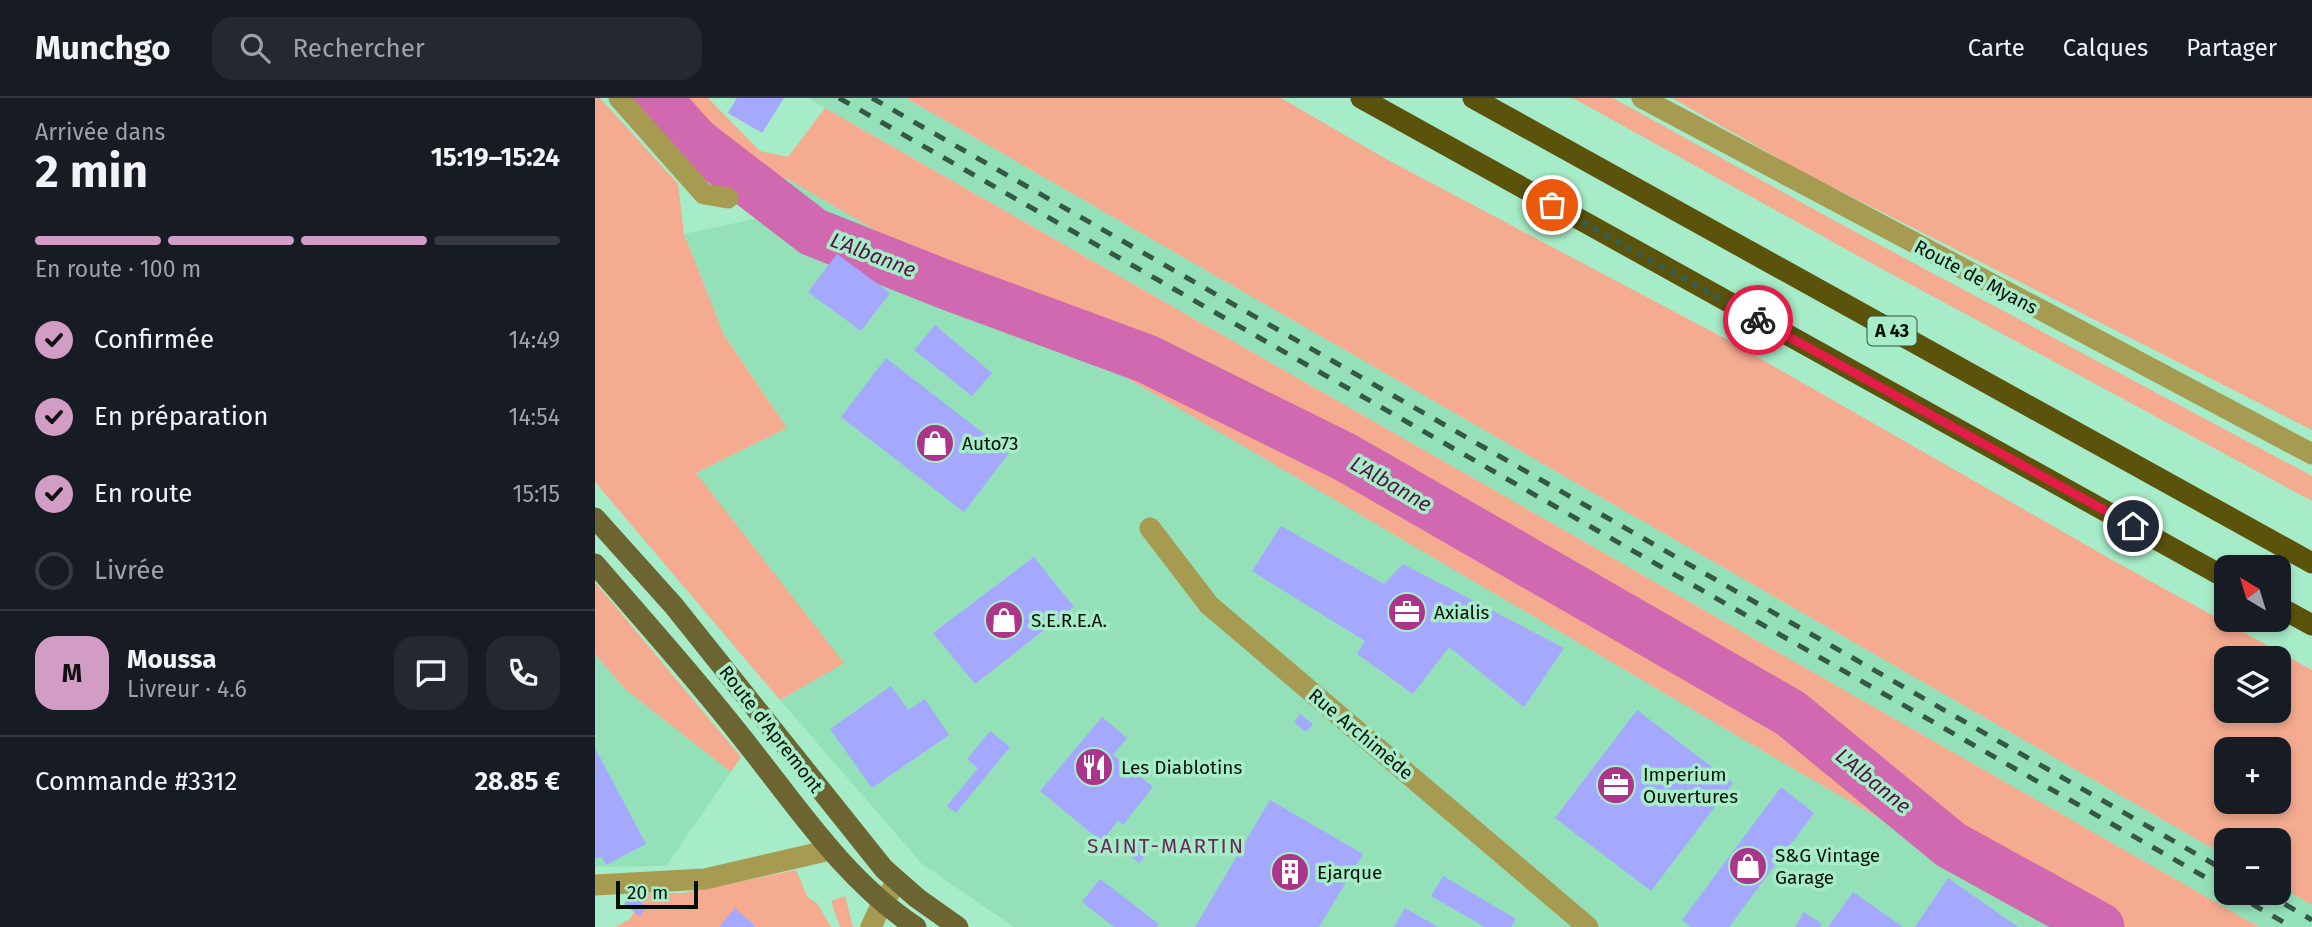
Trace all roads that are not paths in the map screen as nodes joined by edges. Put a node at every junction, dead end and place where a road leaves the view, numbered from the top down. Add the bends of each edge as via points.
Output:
1 (619, 98) edge
2 (1361, 98) edge
3 (1473, 98) edge
4 (1642, 98) edge
5 (728, 198) dead end
6 (2312, 454) edge
7 (595, 518) edge
8 (1150, 528) dead end
9 (2312, 563) edge
10 (595, 564) edge
11 (2214, 571) edge
12 (2291, 614) edge
13 (2312, 625) edge
14 (830, 850) junction
15 (898, 882) junction
16 (595, 885) edge
17 (883, 901) junction
18 (871, 927) edge
19 (916, 927) edge
20 (958, 927) edge
21 (1588, 927) edge

1 - 5 street via 704,194
2 - 11 highway
3 - 9 highway, A 43
4 - 6 street, Route de Myans
7 - 15 main road, Route d'Apremont via 674,606 832,808
8 - 21 street, Rue Archimède via 1209,605
10 - 14 main road, Route d'Apremont via 733,726
12 - 13 highway
14 - 16 street via 705,879
14 - 17 main road, Route d'Apremont
15 - 17 street
15 - 20 main road, Route d'Apremont
17 - 18 street
17 - 19 main road, Route d'Apremont

